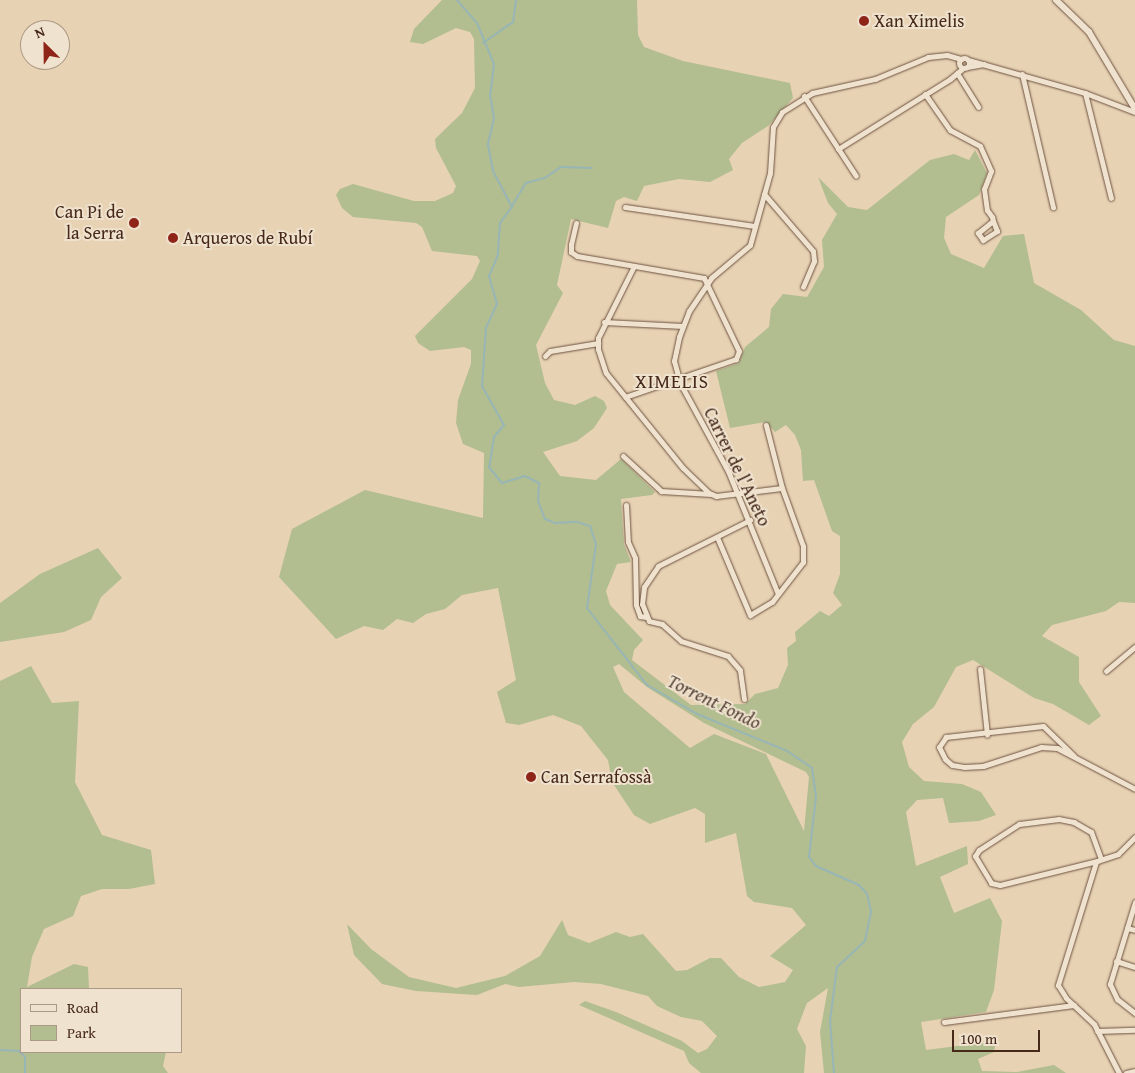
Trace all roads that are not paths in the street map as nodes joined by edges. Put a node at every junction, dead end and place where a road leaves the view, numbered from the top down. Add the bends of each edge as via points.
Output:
1 (1056, 0) edge
2 (985, 63) junction
3 (962, 64) junction
4 (957, 73) junction
5 (1022, 74) junction
6 (1085, 93) junction
7 (925, 94) junction
8 (804, 96) junction
9 (978, 107) dead end
10 (1135, 110) edge
11 (838, 148) junction
12 (856, 176) dead end
13 (764, 194) junction
14 (1111, 198) dead end
15 (625, 207) dead end
16 (1053, 207) dead end
17 (993, 221) dead end
18 (576, 223) dead end
19 (755, 226) junction
20 (634, 266) junction
21 (708, 282) junction
22 (803, 287) dead end
23 (604, 322) junction
24 (683, 326) junction
25 (598, 343) junction
26 (545, 356) dead end
27 (679, 380) junction
28 (625, 397) junction
29 (766, 425) dead end
30 (623, 456) dead end
31 (782, 488) junction
32 (738, 494) junction
33 (714, 495) junction
34 (626, 505) dead end
35 (750, 520) junction
36 (717, 536) junction
37 (778, 594) junction
38 (646, 617) junction
39 (1135, 648) edge
40 (980, 669) dead end
41 (1106, 671) dead end
42 (744, 699) dead end
43 (987, 735) junction
44 (1074, 756) junction
45 (1135, 789) edge
46 (1135, 837) edge
47 (1099, 860) junction
48 (1135, 902) edge
49 (1127, 928) junction
50 (1135, 930) edge
51 (1116, 961) junction
52 (1135, 967) edge
53 (1074, 1005) junction
54 (1135, 1013) edge
55 (944, 1022) dead end
56 (1097, 1030) junction
57 (1135, 1030) edge
58 (1135, 1071) edge
59 (1119, 1073) edge
60 (1126, 1073) edge

1 - 10 street via 1089,32
2 - 3 street
2 - 3 street via 968,60
2 - 5 street
3 - 4 street
3 - 8 street via 950,56 928,57 875,79
4 - 7 street
4 - 9 street
5 - 6 street
5 - 16 street
6 - 10 street
6 - 14 street
7 - 11 street
7 - 17 street via 950,130 980,146 991,170 984,189 987,210
8 - 11 street
8 - 13 street, Carrer de l'Aneto via 782,112 774,127 770,173
11 - 12 street
13 - 19 street, Carrer de l'Aneto
13 - 22 street via 813,251 814,261
15 - 19 street
18 - 20 street via 571,252 577,256
19 - 21 street, Carrer de l'Aneto via 750,245
20 - 21 street via 696,274
20 - 23 street
21 - 24 street, Carrer de l'Aneto
21 - 27 street via 738,355 736,359
23 - 24 street
23 - 25 street
24 - 27 street, Carrer de l'Aneto via 674,361
25 - 26 street via 550,351
25 - 28 street via 606,373
27 - 28 street
27 - 32 street, Carrer de l'Aneto
28 - 33 street via 682,468
29 - 31 street
30 - 33 street via 661,491
31 - 32 street
31 - 37 street via 805,556
32 - 33 street
32 - 35 street, Carrer de l'Aneto
34 - 38 street via 628,542 636,558 636,605 640,616
35 - 36 street
35 - 37 street, Carrer de l'Aneto
36 - 37 street via 750,615 772,602
36 - 38 street via 650,574 644,586 642,604
38 - 42 street via 662,624 686,644 728,656 740,670
39 - 41 street
40 - 43 street
43 - 44 street via 1043,726
43 - 44 street via 946,737 940,741 940,753 952,765 964,767 983,766 1041,747 1057,748
44 - 45 street
46 - 47 street via 1118,854
47 - 47 street via 1000,885 991,882 975,856 979,850 1020,824 1060,819 1074,822 1091,832
47 - 53 street via 1058,985
48 - 49 street
49 - 50 street
49 - 51 street
51 - 52 street
51 - 54 street via 1111,976 1112,993
53 - 55 street
53 - 56 street
56 - 57 street
56 - 59 street
58 - 60 street

